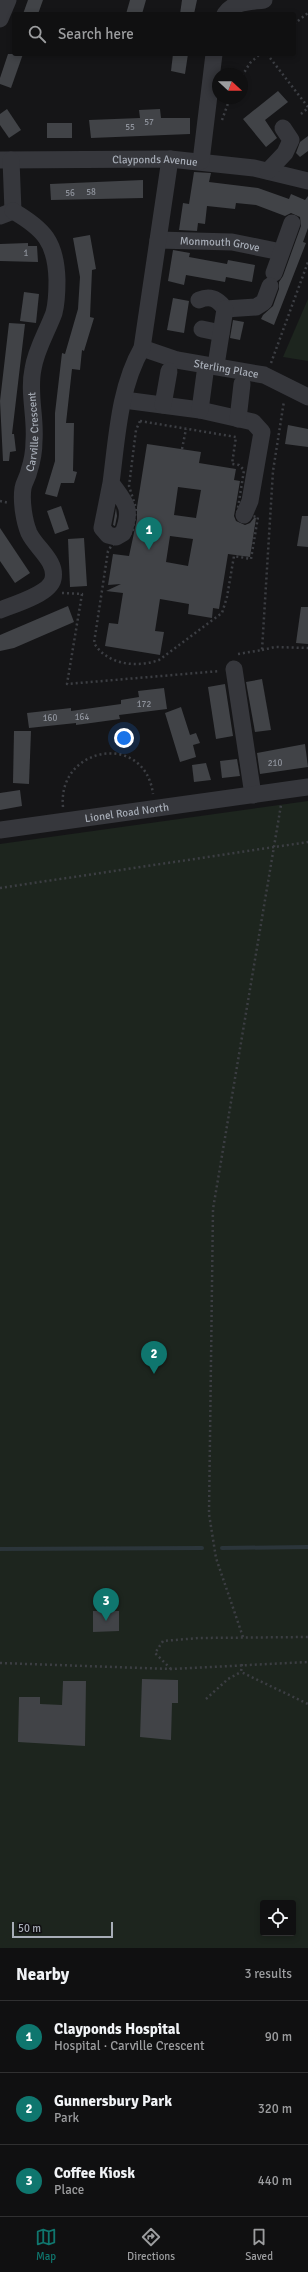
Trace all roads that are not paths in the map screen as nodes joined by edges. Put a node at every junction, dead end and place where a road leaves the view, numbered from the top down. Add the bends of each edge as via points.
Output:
1 (8, 0) edge
2 (264, 0) edge
3 (226, 12) edge
4 (0, 19) edge
5 (214, 56) edge
6 (283, 128) dead end
7 (170, 159) junction
8 (5, 160) edge
9 (201, 161) junction
10 (268, 171) junction
11 (308, 181) edge
12 (6, 214) edge
13 (292, 223) dead end
14 (158, 240) junction
15 (281, 252) junction
16 (199, 300) dead end
17 (225, 309) junction
18 (202, 329) dead end
19 (221, 334) junction
20 (142, 348) junction
21 (211, 369) junction
22 (169, 371) dead end
23 (242, 384) dead end
24 (308, 397) edge
25 (124, 400) junction
26 (163, 405) junction
27 (200, 410) junction
28 (238, 419) junction
29 (111, 483) dead end
30 (244, 515) road end
31 (0, 610) edge
32 (234, 669) road end
33 (308, 787) edge
34 (253, 795) junction
35 (0, 830) edge

1 - 4 street
2 - 3 street via 244,2
5 - 9 street
6 - 10 street via 291,140 285,153
7 - 8 street, Clayponds Avenue
7 - 9 street, Clayponds Avenue
7 - 14 street
8 - 12 street
9 - 10 street, Clayponds Avenue
10 - 11 street, Clayponds Avenue
12 - 31 street, Carville Crescent via 30,221 48,239 56,269 57,296 54,311 32,370 34,440 30,471 23,488 29,532 54,570 51,585 47,590
13 - 15 street
14 - 15 street, Monmouth Grove via 232,242
14 - 20 street
15 - 17 street via 262,305
16 - 17 street via 206,297 218,300
17 - 19 street
18 - 19 street
19 - 21 street
20 - 21 street, Sterling Place
20 - 25 street via 132,366
21 - 24 street, Sterling Place via 264,375
21 - 27 street
22 - 26 street
23 - 28 street
25 - 26 street
25 - 29 street
26 - 27 street
27 - 28 street
28 - 30 street via 253,422 262,432 250,500
32 - 34 street
33 - 34 street, Lionel Road North
34 - 35 street, Lionel Road North

